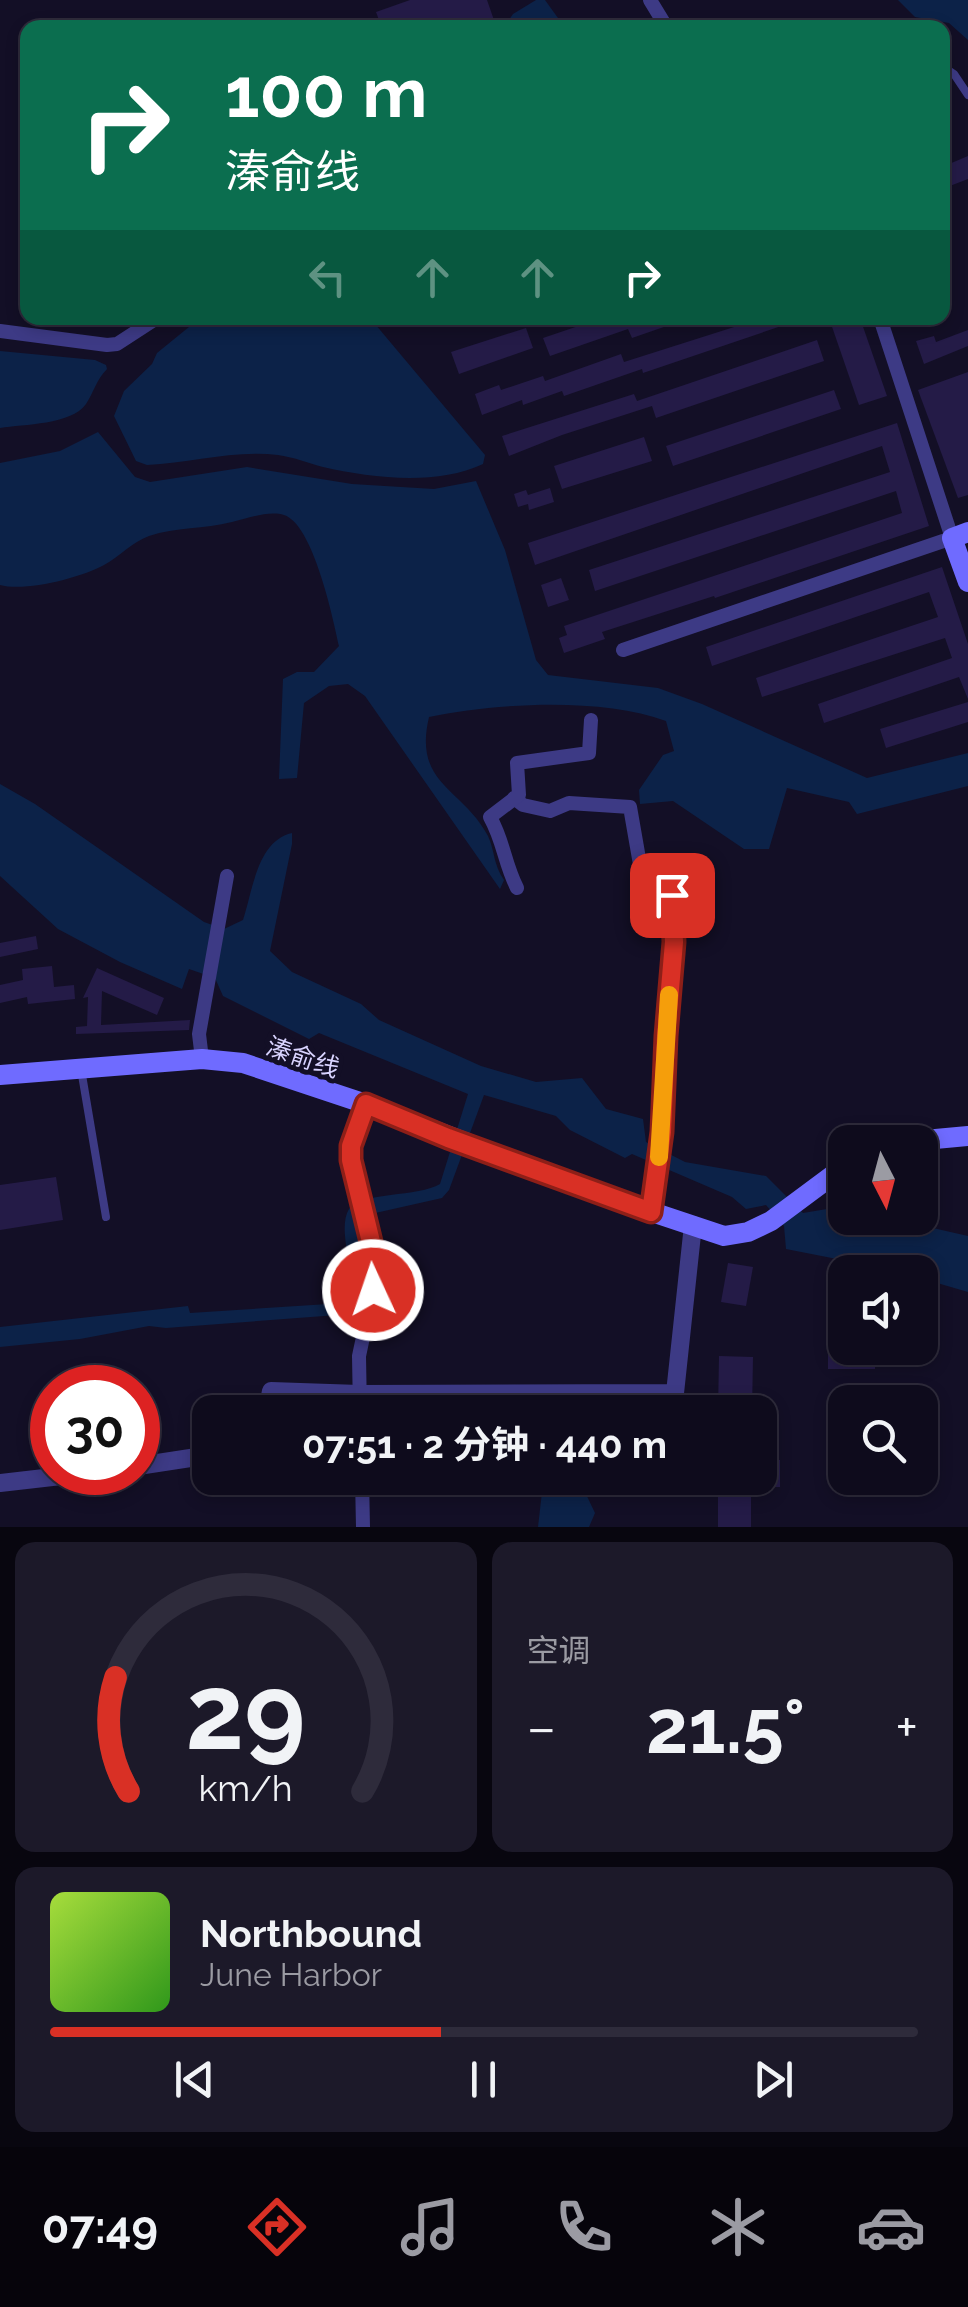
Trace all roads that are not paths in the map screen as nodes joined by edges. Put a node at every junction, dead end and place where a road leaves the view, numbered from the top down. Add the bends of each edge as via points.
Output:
1 (950, 71) edge
2 (968, 95) edge
3 (146, 325) edge
4 (883, 325) edge
5 (0, 330) edge
6 (960, 535) edge
7 (968, 582) edge
8 (622, 650) dead end
9 (591, 720) dead end
10 (514, 798) junction
11 (228, 876) dead end
12 (517, 888) dead end
13 (202, 1059) junction
14 (80, 1068) junction
15 (0, 1075) edge
16 (366, 1104) junction
17 (968, 1136) edge
18 (938, 1139) edge
19 (828, 1178) edge
20 (651, 1212) junction
21 (106, 1217) dead end
22 (693, 1226) junction
23 (270, 1395) edge
24 (300, 1395) edge
25 (359, 1395) edge
26 (589, 1395) edge
27 (192, 1458) edge
28 (160, 1463) edge
29 (30, 1480) edge
30 (0, 1483) edge
31 (363, 1495) edge
32 (364, 1527) edge

1 - 2 lane
3 - 5 street via 117,344
4 - 6 street
6 - 7 main road
6 - 8 street
9 - 10 street via 589,753 516,763
10 - 12 street via 490,817
10 - 20 street via 550,810 569,803 630,808 645,893 672,895 662,1132
11 - 13 street via 199,1034
13 - 14 main road, 溱俞线
13 - 16 main road, 溱俞线 via 244,1063
14 - 15 main road, 溱俞线
14 - 21 lane
16 - 20 main road, 溱俞线
16 - 25 street via 351,1146 373,1290 359,1356
17 - 18 main road
19 - 22 main road, 溱俞线 via 748,1232 724,1236
20 - 22 main road, 溱俞线
22 - 26 street via 675,1392
23 - 24 street
27 - 28 street
29 - 30 street
31 - 32 street

